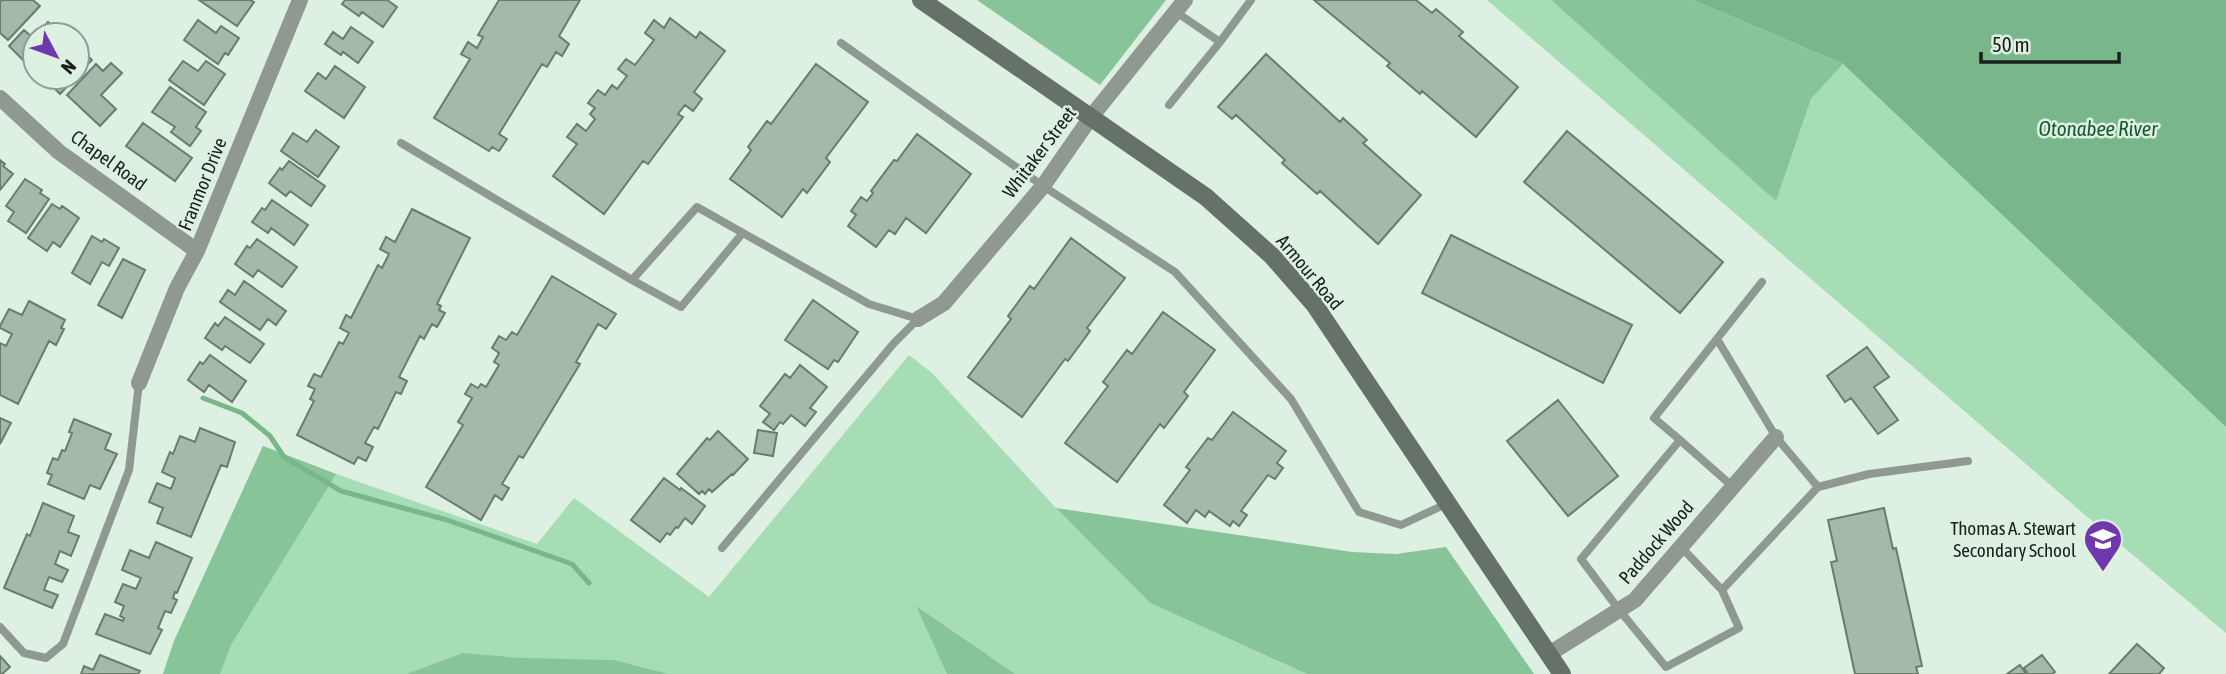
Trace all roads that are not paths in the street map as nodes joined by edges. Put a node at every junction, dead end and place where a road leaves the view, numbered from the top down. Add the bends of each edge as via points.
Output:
1 (300, 0) edge
2 (921, 0) edge
3 (1251, 0) edge
4 (1180, 6) edge
5 (1220, 42) junction
6 (841, 43) dead end
7 (0, 98) edge
8 (1169, 104) dead end
9 (1091, 117) junction
10 (401, 143) dead end
11 (1043, 186) junction
12 (743, 234) junction
13 (197, 251) junction
14 (632, 280) junction
15 (1762, 282) dead end
16 (918, 319) junction
17 (1717, 339) junction
18 (139, 383) joint
19 (1776, 437) junction
20 (1680, 440) junction
21 (1968, 461) dead end
22 (1732, 486) junction
23 (1818, 487) junction
24 (1448, 503) junction
25 (1681, 546) junction
26 (722, 548) dead end
27 (1723, 590) junction
28 (1620, 611) junction
29 (0, 627) edge
30 (1549, 654) junction
31 (1562, 674) edge

1 - 13 street, Franmor Drive
2 - 9 main road, Armour Road
3 - 5 lane
4 - 5 lane
4 - 9 street, Whitaker Street
5 - 8 lane
6 - 11 lane
7 - 13 street, Chapel Road via 59,152
9 - 11 street, Whitaker Street
9 - 24 main road, Armour Road via 1206,197 1272,256 1314,304
10 - 14 lane
11 - 16 street, Whitaker Street via 944,303
11 - 24 lane via 1174,272 1291,399 1359,512 1401,525
12 - 14 lane via 697,207
12 - 14 lane via 681,307
12 - 16 lane via 869,304
13 - 18 street, Franmor Drive
15 - 17 lane
16 - 26 lane
17 - 19 lane
17 - 20 lane via 1654,418
18 - 29 lane via 129,470 63,644 46,658 24,653
19 - 22 street, Paddock Wood
19 - 23 lane
20 - 22 lane
20 - 28 lane via 1581,559
21 - 23 lane via 1869,474
22 - 25 street, Paddock Wood
23 - 27 lane
24 - 30 main road, Armour Road
25 - 27 lane
25 - 28 street, Paddock Wood
27 - 28 lane via 1739,628 1666,667
28 - 30 street, Paddock Wood
30 - 31 main road, Armour Road

